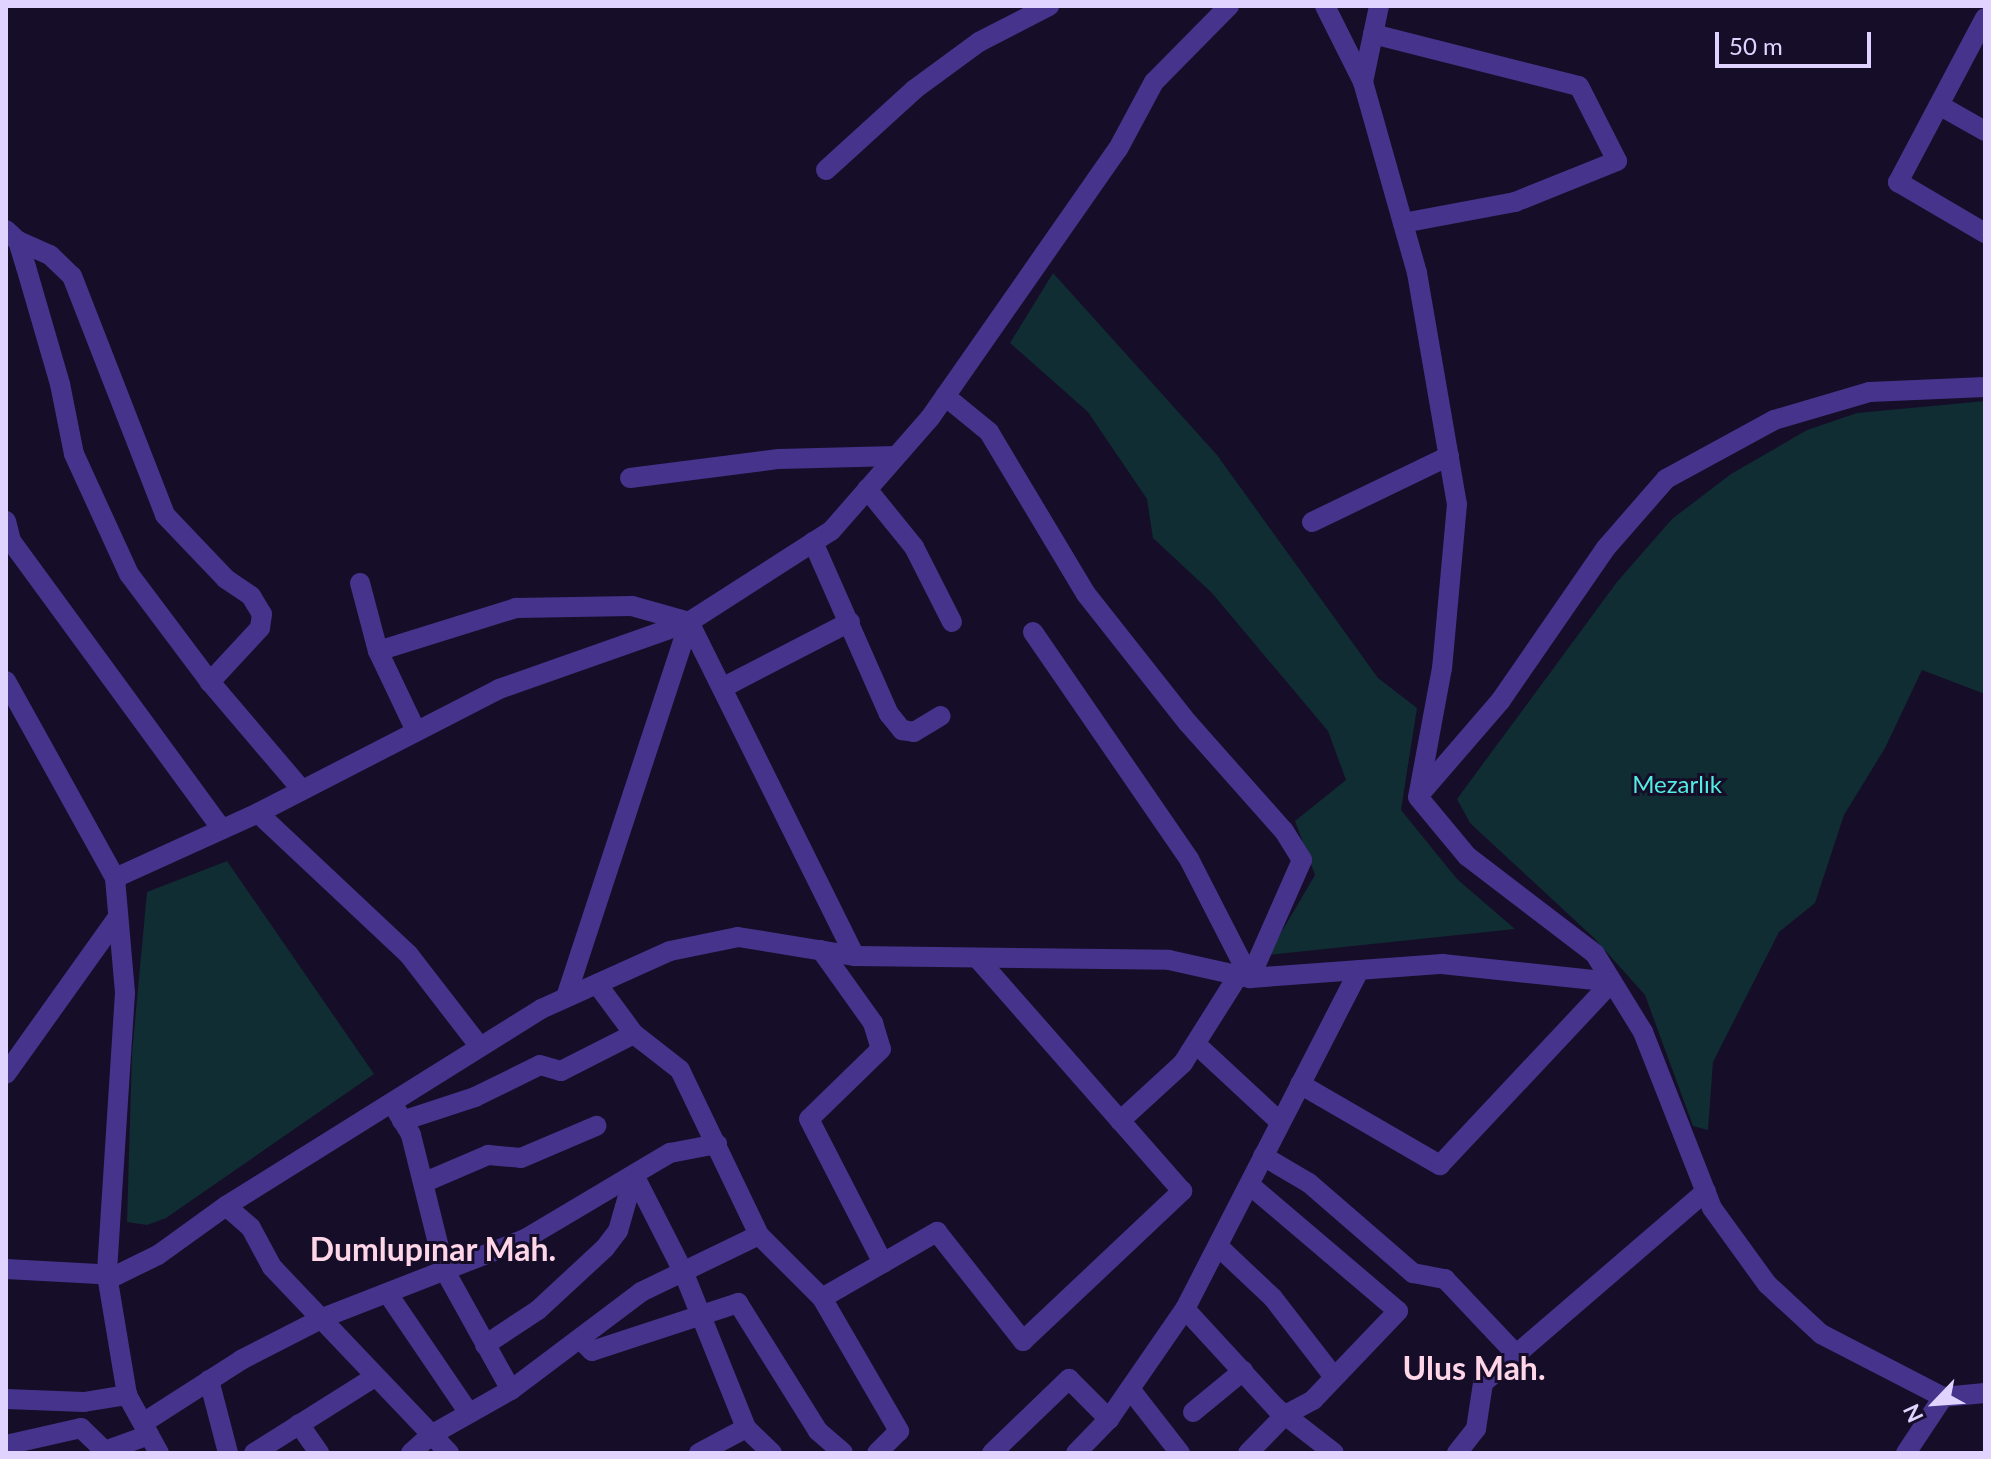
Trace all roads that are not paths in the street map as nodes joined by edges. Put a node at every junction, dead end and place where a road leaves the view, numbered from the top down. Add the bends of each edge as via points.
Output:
1 (1049, 6) edge
2 (1229, 6) edge
3 (1325, 6) edge
4 (1379, 6) edge
5 (1985, 18) edge
6 (1373, 34) junction
7 (1363, 82) junction
8 (1939, 105) junction
9 (1985, 131) edge
10 (826, 170) dead end
11 (1403, 223) junction
12 (1985, 233) edge
13 (12, 236) edge
14 (1985, 387) edge
15 (945, 396) junction
16 (896, 456) junction
17 (1449, 456) junction
18 (630, 478) dead end
19 (867, 489) junction
20 (6, 521) edge
21 (1312, 522) dead end
22 (813, 542) junction
23 (360, 583) dead end
24 (689, 622) junction
25 (850, 622) junction
26 (952, 622) dead end
27 (1033, 632) dead end
28 (378, 651) junction
29 (6, 681) edge
30 (210, 682) junction
31 (722, 688) junction
32 (941, 716) dead end
33 (416, 731) junction
34 (302, 790) junction
35 (1418, 797) junction
36 (258, 813) junction
37 (222, 829) junction
38 (115, 878) junction
39 (118, 917) junction
40 (821, 950) junction
41 (855, 956) junction
42 (978, 959) junction
43 (1359, 970) junction
44 (1244, 977) junction
45 (1612, 982) junction
46 (597, 984) junction
47 (566, 997) junction
48 (634, 1034) junction
49 (1197, 1045) junction
50 (480, 1047) junction
51 (6, 1074) edge
52 (1300, 1084) junction
53 (397, 1112) junction
54 (1120, 1121) junction
55 (1280, 1122) junction
56 (596, 1126) dead end
57 (717, 1144) junction
58 (1263, 1156) junction
59 (634, 1175) junction
60 (425, 1182) junction
61 (1250, 1185) junction
62 (1706, 1191) junction
63 (226, 1206) junction
64 (759, 1235) junction
65 (1219, 1247) junction
66 (883, 1263) junction
67 (6, 1269) edge
68 (445, 1271) junction
69 (683, 1271) junction
70 (107, 1275) junction
71 (388, 1294) junction
72 (822, 1298) junction
73 (1185, 1309) junction
74 (697, 1316) junction
75 (325, 1317) junction
76 (580, 1339) junction
77 (485, 1345) junction
78 (1516, 1354) junction
79 (1243, 1371) junction
80 (1334, 1377) junction
81 (373, 1378) junction
82 (209, 1380) junction
83 (1130, 1389) junction
84 (511, 1390) junction
85 (1985, 1393) edge
86 (127, 1395) junction
87 (1943, 1397) junction
88 (6, 1399) edge
89 (1193, 1412) dead end
90 (469, 1413) junction
91 (1285, 1415) junction
92 (1109, 1419) junction
93 (299, 1424) junction
94 (746, 1428) junction
95 (431, 1435) junction
96 (150, 1437) edge
97 (6, 1445) edge
98 (709, 1451) edge
99 (884, 1451) edge
100 (998, 1451) edge
101 (228, 1453) edge
102 (254, 1453) edge
103 (319, 1453) edge
104 (411, 1453) edge
105 (449, 1453) edge
106 (772, 1453) edge
107 (843, 1453) edge
108 (1076, 1453) edge
109 (1180, 1453) edge
110 (1248, 1453) edge
111 (1334, 1453) edge
112 (1457, 1453) edge
113 (1906, 1453) edge

1 - 10 street via 979,42 915,89
2 - 15 street via 1154,82 1118,149
3 - 7 street
4 - 6 street
5 - 8 street
6 - 7 street
6 - 11 street via 1579,86 1617,161 1515,202
7 - 11 street
8 - 9 street
8 - 12 street via 1898,182
11 - 17 street via 1417,273
13 - 30 street via 60,384 74,454 100,517 129,574
13 - 30 street via 50,255 72,276 165,515 226,579 251,596 262,614 260,628
14 - 35 street via 1856,396 1774,420 1666,479 1605,549 1501,700
15 - 16 street
15 - 44 street via 989,432 1086,594 1188,723 1284,831 1302,860
16 - 18 street via 779,459
16 - 19 street
17 - 21 street
17 - 35 street via 1457,504 1446,624
19 - 22 street
19 - 26 street via 914,547
20 - 37 street via 11,541
22 - 24 street
22 - 25 street
23 - 28 street
24 - 28 street via 632,606 516,608
24 - 31 street
24 - 33 street via 499,689
24 - 47 street
25 - 31 street
25 - 32 street via 889,714 902,730 914,732
27 - 44 street via 1189,859
28 - 33 street
29 - 38 street
30 - 34 street
31 - 41 street
33 - 34 street
34 - 36 street
35 - 45 street via 1467,856 1595,954
36 - 37 street
36 - 50 street via 409,955
37 - 38 street
38 - 39 street
39 - 51 street
39 - 70 street via 125,993
40 - 41 street
40 - 46 street via 738,937 670,951
40 - 66 street via 873,1023 881,1049 809,1119
41 - 42 street
42 - 44 street via 1169,960
42 - 54 street
43 - 44 street
43 - 45 street via 1442,964
43 - 52 street
44 - 49 street
45 - 52 street via 1440,1165
45 - 62 street via 1643,1032
46 - 47 street
46 - 48 street
47 - 50 street
48 - 53 street via 561,1071 540,1065 475,1097
48 - 57 street via 680,1070
49 - 54 street
49 - 55 street
50 - 53 street
52 - 55 street
53 - 60 street
53 - 63 street
54 - 66 street via 1182,1191 1023,1341 937,1232
55 - 58 street
56 - 60 street via 521,1158 488,1155
57 - 59 street via 670,1153
57 - 64 street
58 - 61 street
58 - 78 street via 1309,1183 1413,1273 1454,1286
59 - 68 street via 525,1239
59 - 69 street
59 - 77 street via 618,1231 605,1248 538,1310
60 - 68 street via 430,1224
61 - 65 street
61 - 80 street via 1398,1311
62 - 78 street
62 - 87 street via 1712,1208 1767,1284 1821,1334
63 - 70 street via 158,1255
63 - 75 street via 251,1228 272,1267
64 - 69 street
64 - 72 street
65 - 73 street
65 - 80 street via 1273,1298
66 - 72 street
67 - 70 street
68 - 71 street
68 - 77 street
69 - 74 street
69 - 76 street via 641,1292
70 - 86 street
71 - 75 street
71 - 90 street
72 - 99 street via 899,1431
73 - 79 street
73 - 83 street
74 - 76 street via 592,1351
74 - 94 street
74 - 107 street via 738,1303 818,1431
75 - 81 street
75 - 82 street
76 - 84 street
77 - 84 street
78 - 112 street via 1483,1383 1476,1429
79 - 89 street
79 - 91 street
80 - 91 street via 1313,1400
81 - 93 street
81 - 95 street
82 - 96 street
82 - 101 street
83 - 92 street
83 - 109 street
84 - 90 street
85 - 87 street
86 - 88 street via 84,1402
86 - 96 street
87 - 113 street
90 - 95 street
91 - 110 street
91 - 111 street
92 - 100 street via 1069,1379
92 - 108 street
93 - 102 street
93 - 103 street
94 - 98 street
94 - 106 street
95 - 104 street
95 - 105 street
96 - 97 street via 105,1451 81,1428

